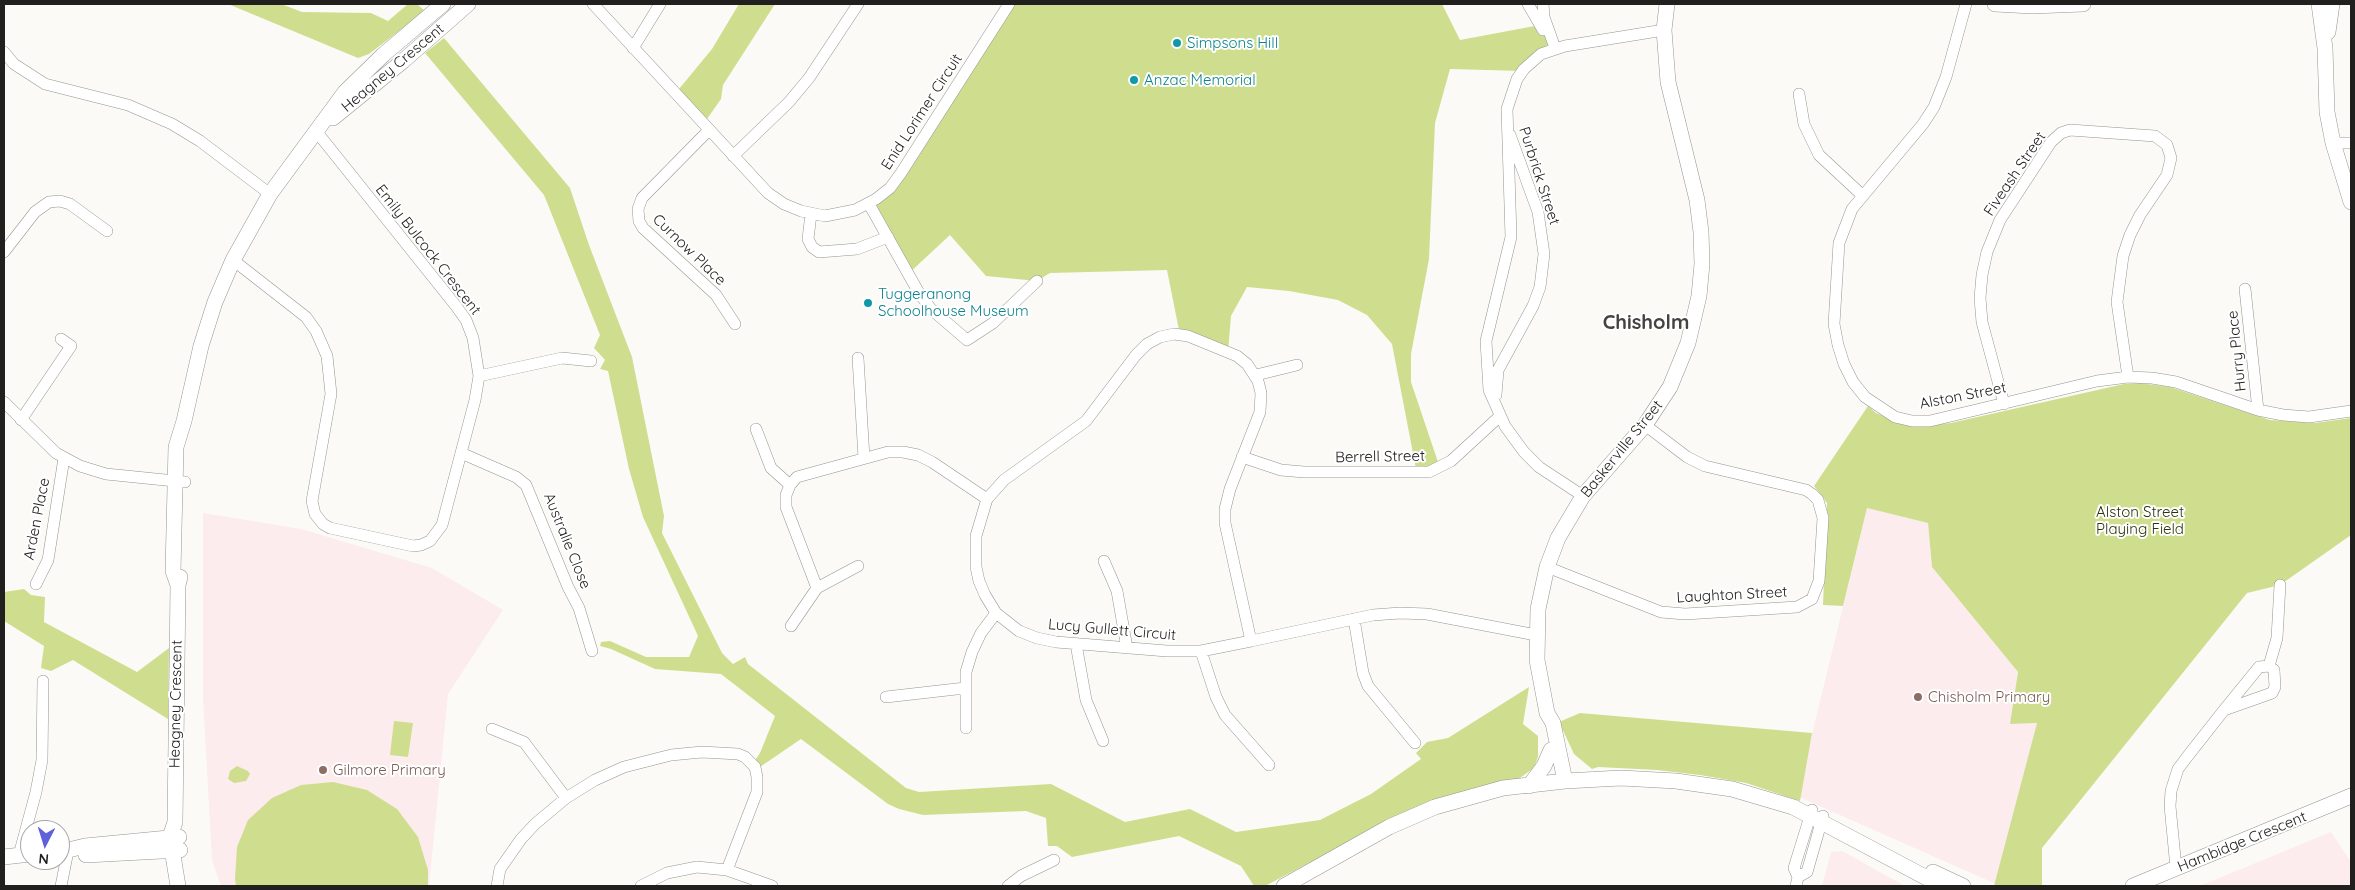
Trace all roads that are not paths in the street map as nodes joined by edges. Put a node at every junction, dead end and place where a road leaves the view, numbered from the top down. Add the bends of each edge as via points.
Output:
1 (443, 4) edge
2 (593, 4) edge
3 (660, 4) edge
4 (858, 4) edge
5 (1009, 4) edge
6 (1528, 4) edge
7 (1543, 4) edge
8 (1667, 4) edge
9 (1966, 4) edge
10 (1995, 4) edge
11 (2083, 4) edge
12 (2319, 4) edge
13 (2332, 4) edge
14 (2033, 5) edge
15 (461, 6) edge
16 (1664, 30) junction
17 (1554, 44) junction
18 (634, 48) junction
19 (2325, 48) junction
20 (5, 56) edge
21 (1799, 94) dead end
22 (1506, 122) junction
23 (709, 130) junction
24 (316, 131) junction
25 (2333, 143) junction
26 (2351, 143) edge
27 (733, 156) junction
28 (270, 194) junction
29 (1862, 195) junction
30 (2351, 202) edge
31 (869, 204) junction
32 (810, 214) junction
33 (107, 232) dead end
34 (888, 237) junction
35 (4, 252) edge
36 (233, 260) junction
37 (1037, 281) dead end
38 (2245, 289) dead end
39 (735, 324) dead end
40 (71, 346) dead end
41 (858, 358) dead end
42 (592, 361) dead end
43 (1297, 365) dead end
44 (1256, 375) junction
45 (479, 376) junction
46 (2128, 377) junction
47 (4, 402) edge
48 (2004, 404) junction
49 (2258, 410) junction
50 (2351, 411) edge
51 (1499, 413) junction
52 (21, 420) junction
53 (1645, 425) junction
54 (756, 429) dead end
55 (461, 453) junction
56 (1242, 457) junction
57 (64, 458) junction
58 (864, 458) junction
59 (180, 482) junction
60 (790, 485) junction
61 (1583, 496) junction
62 (987, 499) junction
63 (1104, 561) dead end
64 (858, 566) dead end
65 (1547, 567) junction
66 (36, 584) dead end
67 (2280, 585) dead end
68 (817, 588) junction
69 (996, 613) junction
70 (1354, 619) junction
71 (791, 626) dead end
72 (1536, 635) junction
73 (1251, 642) junction
74 (1076, 644) junction
75 (1127, 648) junction
76 (592, 651) dead end
77 (1201, 651) junction
78 (2269, 666) junction
79 (43, 681) dead end
80 (965, 688) junction
81 (886, 697) dead end
82 (2224, 710) junction
83 (492, 728) dead end
84 (966, 728) dead end
85 (1103, 741) dead end
86 (1415, 742) dead end
87 (1554, 749) junction
88 (1269, 765) dead end
89 (1593, 779) junction
90 (1560, 781) junction
91 (1529, 786) junction
92 (2351, 796) edge
93 (566, 798) junction
94 (1814, 815) junction
95 (175, 839) junction
96 (70, 850) edge
97 (18, 856) edge
98 (1054, 860) dead end
99 (2176, 868) junction
100 (62, 870) edge
101 (727, 870) junction
102 (1797, 881) edge
103 (61, 886) edge
104 (178, 886) edge
105 (187, 886) edge
106 (497, 886) edge
107 (641, 886) edge
108 (772, 886) edge
109 (1008, 886) edge
110 (1284, 886) edge
111 (1942, 886) edge
112 (1963, 886) edge
113 (2133, 886) edge

1 - 24 street, Heagney Crescent via 362,74
2 - 18 street, Enid Lorimer Circuit
3 - 18 street
4 - 27 street via 809,78
5 - 31 street, Enid Lorimer Circuit via 901,174 890,188
6 - 17 street
7 - 17 street
8 - 16 street, Baskerville Street
9 - 29 street, Alston Street via 1946,77 1934,106 1923,124
10 - 14 street
11 - 14 street
12 - 19 street
13 - 19 street
15 - 24 street, Heagney Crescent
16 - 17 street, Purbrick Street
16 - 53 street, Baskerville Street via 1668,82 1697,200 1702,264 1699,296 1688,343 1670,387
17 - 22 street, Purbrick Street via 1532,60 1517,79 1509,97
18 - 23 street, Enid Lorimer Circuit
19 - 25 street via 2326,96
20 - 28 street via 45,84 128,105 172,124
21 - 29 street via 1804,124 1819,155
22 - 51 street, Purbrick Street via 1511,237 1486,342 1488,384
22 - 51 street, Purbrick Street via 1538,212 1544,254 1540,287 1533,306 1498,370 1495,390
23 - 27 street, Enid Lorimer Circuit
23 - 39 street, Curnow Place via 642,198 638,209 639,221 716,296
24 - 28 street, Heagney Crescent
24 - 45 street, Emily Bulcock Crescent via 466,320 478,356
25 - 26 street
25 - 30 street
27 - 32 street, Enid Lorimer Circuit via 768,193 784,204
28 - 36 street, Heagney Crescent
29 - 48 street, Alston Street via 1852,209 1839,243 1834,324 1844,364 1853,382 1872,403 1912,421 1930,421
31 - 32 street, Enid Lorimer Circuit via 840,214
31 - 34 street
32 - 34 street via 808,239 819,252 857,249
33 - 35 street via 70,204 49,202 35,212
34 - 37 street via 931,309 967,340 993,323
36 - 55 street, Emily Bulcock Crescent via 306,317 327,356 331,394 312,501 315,514 323,524 412,546 430,541 442,525
36 - 59 street, Heagney Crescent via 201,346 176,447
38 - 49 street, Hurry Place
40 - 52 street
41 - 58 street
42 - 45 street via 562,358
43 - 44 street
44 - 56 street via 1261,405
44 - 62 street, Lucy Gullett Circuit via 1237,356 1188,336 1160,337 1136,355 1086,421 1004,480
45 - 55 street, Emily Bulcock Crescent via 476,400
46 - 48 street, Alston Street via 2097,381
46 - 48 street, Fiveash Street via 2118,308 2118,279 2130,235 2167,175 2171,158 2167,146 2155,136 2070,130 2051,142 2000,220 1987,252 1980,298 1982,322
46 - 49 street, Alston Street via 2176,382
47 - 52 street
49 - 50 street, Alston Street via 2308,417
51 - 56 street, Berrell Street via 1451,461 1429,472 1304,472 1281,470
51 - 61 street, Purbrick Street via 1518,444 1534,462
52 - 57 street
53 - 61 street, Baskerville Street
53 - 65 street, Laughton Street via 1682,454 1705,466 1806,490 1818,500 1823,518 1819,581 1812,599 1797,607 1686,614 1661,612
54 - 60 street via 771,468
55 - 76 street, Australie Close via 516,477 526,485 579,608
56 - 73 street via 1230,489 1225,523
57 - 59 street via 97,472
57 - 66 street, Arden Place via 48,560
58 - 60 street via 806,473
58 - 62 street via 888,452 918,455
59 - 95 street, Heagney Crescent via 173,571 178,585
60 - 68 street via 786,507
61 - 65 street, Baskerville Street via 1558,538
62 - 69 street, Lucy Gullett Circuit via 979,520 975,551 979,581
63 - 75 street via 1117,591
64 - 68 street
65 - 72 street, Baskerville Street
67 - 78 street via 2277,638
68 - 71 street
69 - 74 street, Lucy Gullett Circuit via 1011,626 1037,638
69 - 80 street via 972,652
70 - 72 street, Lucy Gullett Circuit via 1400,613 1427,614
70 - 73 street, Lucy Gullett Circuit
70 - 86 street via 1368,686
72 - 87 street, Baskerville Street via 1538,668
73 - 77 street, Lucy Gullett Circuit
74 - 75 street, Lucy Gullett Circuit
74 - 85 street via 1086,700
75 - 77 street, Lucy Gullett Circuit
77 - 88 street via 1224,715
78 - 82 street via 2259,667
78 - 82 street via 2275,674 2272,693
79 - 97 street via 42,760
80 - 81 street
80 - 84 street
82 - 99 street via 2175,776 2170,806
83 - 93 street via 524,742
87 - 89 street
87 - 90 street, Baskerville Street
87 - 91 street
89 - 90 street
89 - 94 street via 1649,779 1732,789
90 - 91 street
91 - 110 street via 1503,788 1436,807 1388,827
92 - 99 street, Hambidge Crescent
93 - 101 street via 595,780 655,758 702,752 746,757 754,768 758,787
93 - 106 street via 521,840 500,869
94 - 102 street via 1794,868
94 - 111 street
94 - 112 street
95 - 96 street
95 - 104 street, Heagney Crescent
95 - 105 street, Heagney Crescent
98 - 109 street
99 - 113 street, Hambidge Crescent
100 - 103 street
101 - 107 street via 687,868 667,873
101 - 108 street

